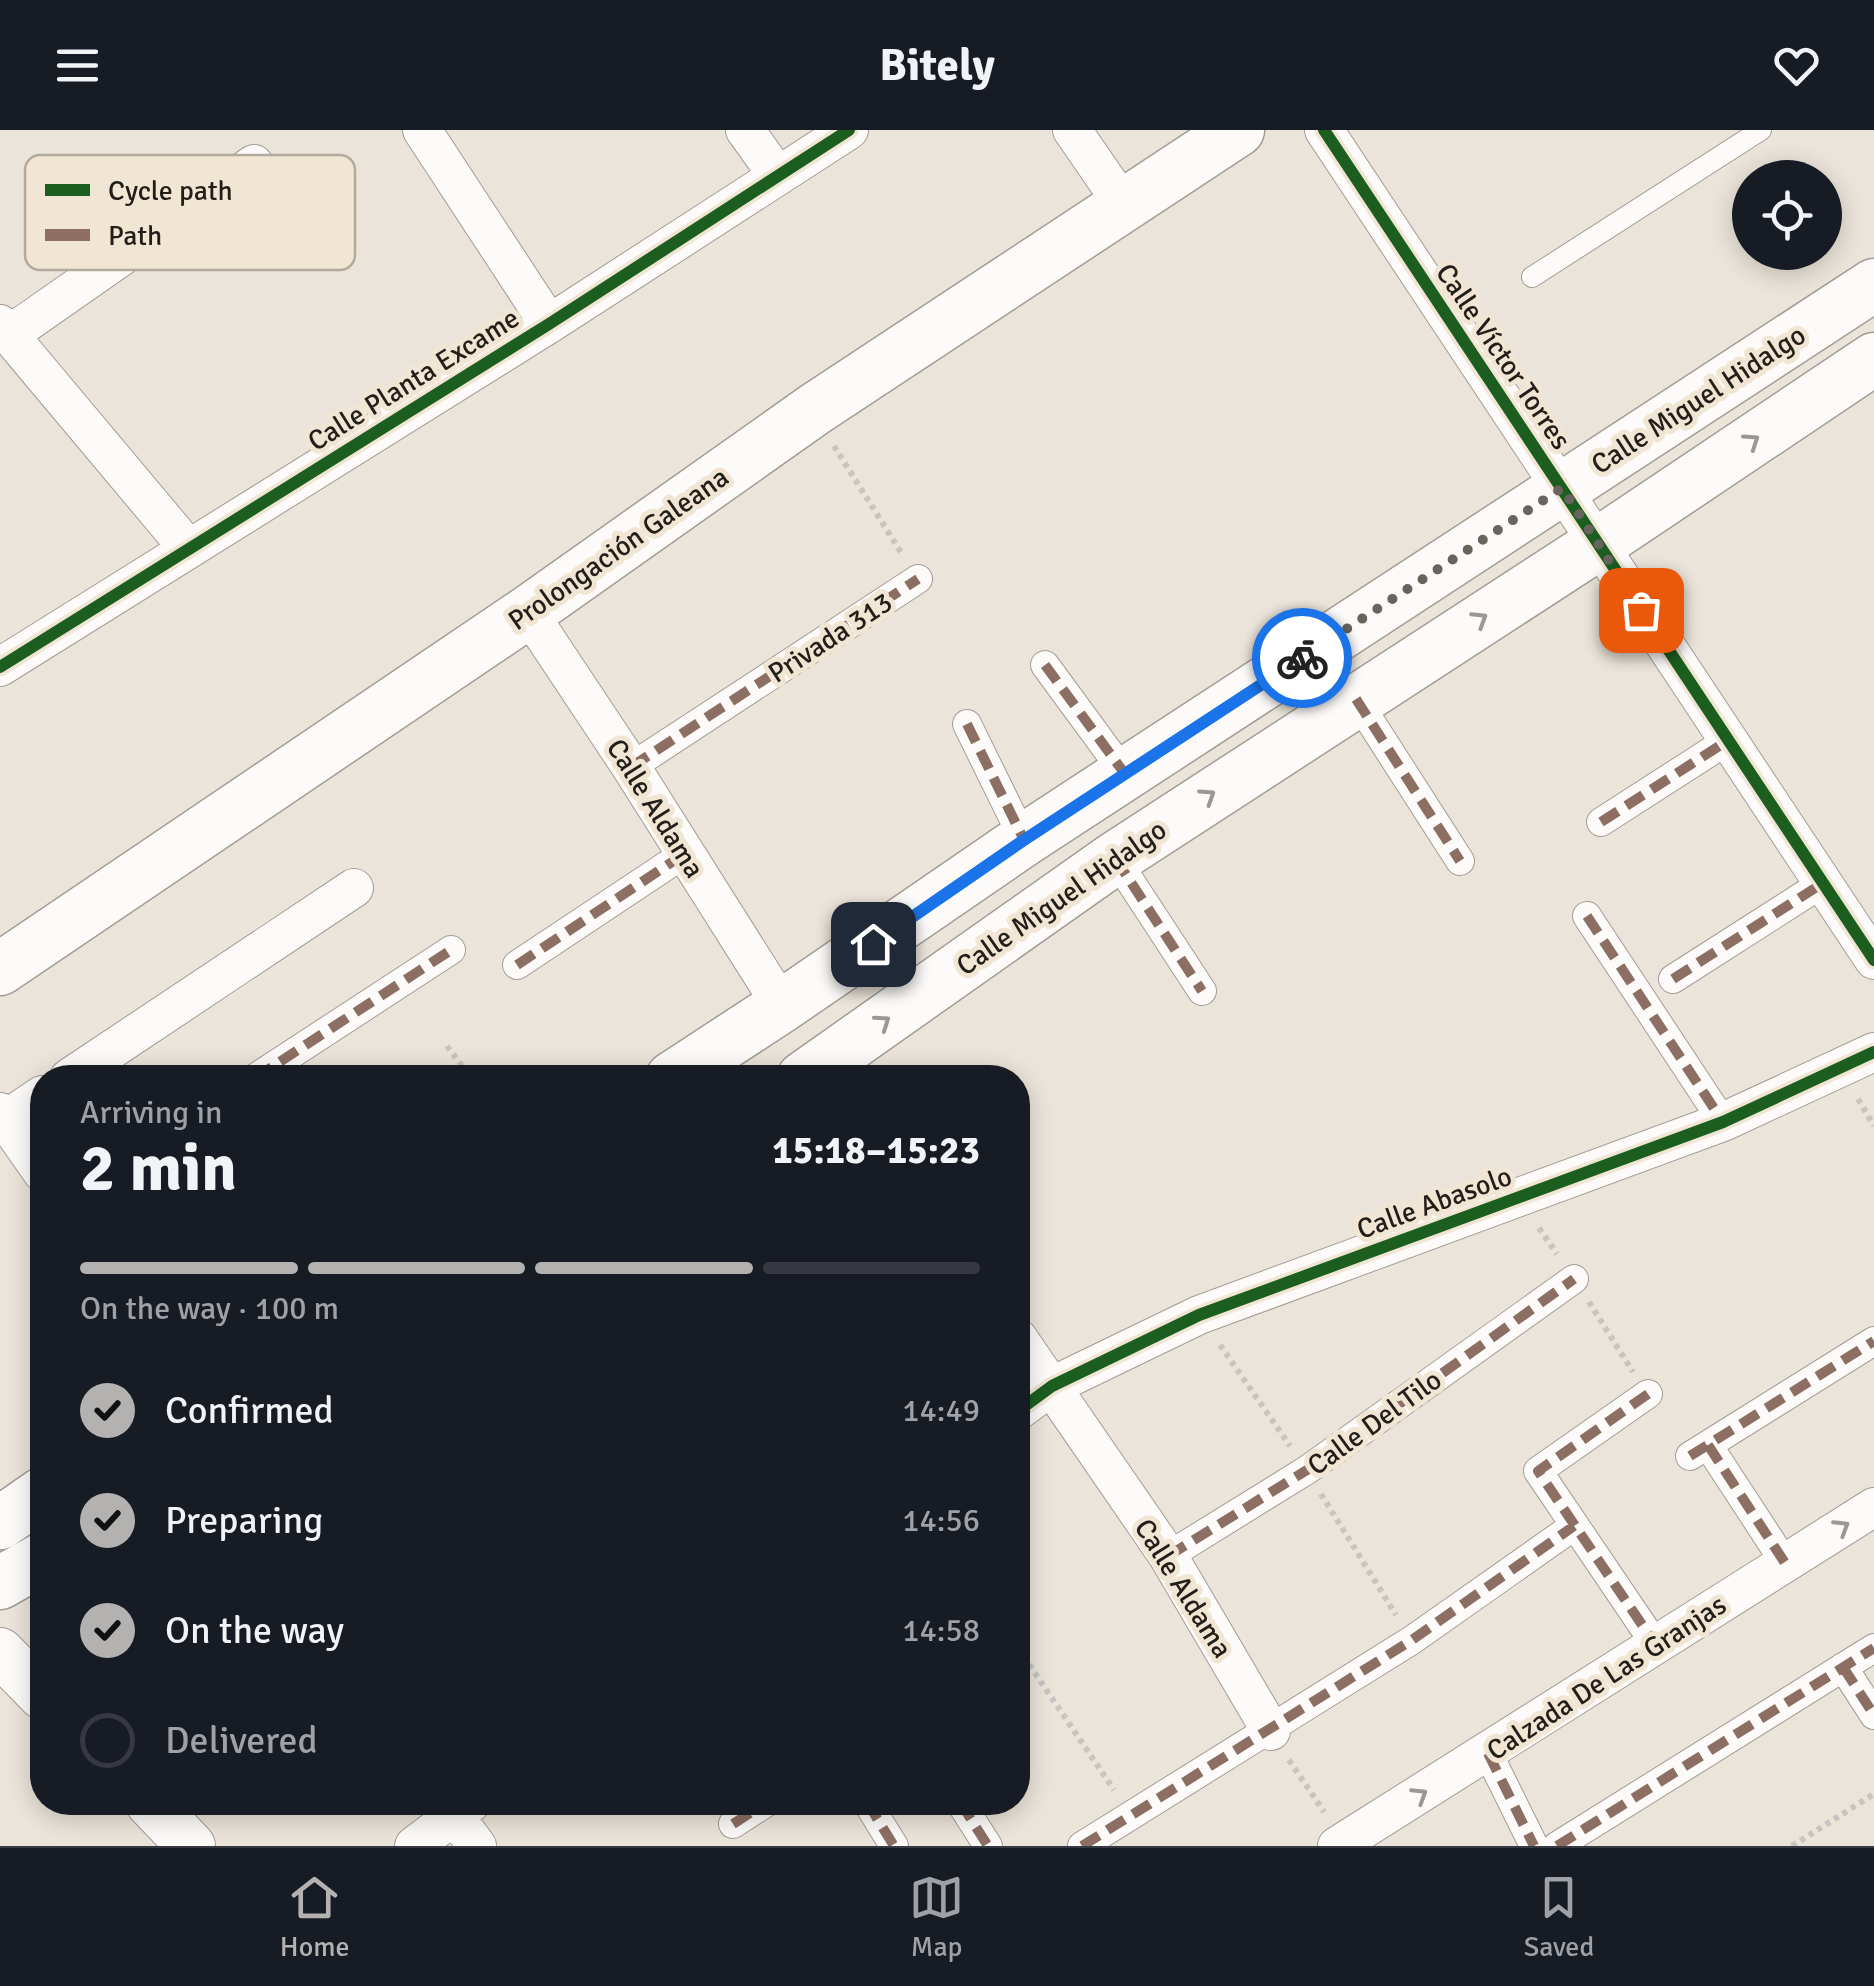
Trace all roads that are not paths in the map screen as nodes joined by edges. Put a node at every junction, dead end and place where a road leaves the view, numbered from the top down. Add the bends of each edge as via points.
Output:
1 (422, 130) edge
2 (745, 130) edge
3 (849, 130) edge
4 (1072, 130) edge
5 (1238, 130) edge
6 (1324, 130) edge
7 (1761, 130) edge
8 (778, 176) junction
9 (1122, 204) junction
10 (94, 270) edge
11 (1532, 277) dead end
12 (1874, 285) edge
13 (550, 324) junction
14 (5, 329) edge
15 (1874, 359) edge
16 (1562, 488) junction
17 (1598, 544) junction
18 (187, 548) junction
19 (918, 579) road end
20 (528, 612) junction
21 (1045, 665) dead end
22 (0, 667) edge
23 (1356, 699) junction
24 (967, 724) dead end
25 (1727, 742) junction
26 (632, 767) junction
27 (1125, 774) junction
28 (1601, 822) dead end
29 (1024, 840) junction
30 (684, 854) junction
31 (1114, 858) junction
32 (1460, 861) dead end
33 (1824, 883) junction
34 (354, 888) dead end
35 (1587, 916) dead end
36 (451, 950) dead end
37 (1874, 960) edge
38 (517, 965) dead end
39 (0, 969) edge
40 (1673, 979) dead end
41 (1202, 991) dead end
42 (782, 1006) junction
43 (1874, 1052) edge
44 (88, 1065) edge
45 (275, 1065) edge
46 (692, 1065) edge
47 (830, 1065) edge
48 (30, 1101) edge
49 (3, 1116) edge
50 (1724, 1122) junction
51 (30, 1155) edge
52 (1574, 1278) road end
53 (1874, 1341) edge
54 (1030, 1355) edge
55 (1052, 1386) junction
56 (1648, 1394) road end
57 (1030, 1402) edge
58 (30, 1502) edge
59 (1874, 1507) edge
60 (0, 1523) edge
61 (1574, 1526) junction
62 (1168, 1556) junction
63 (1785, 1562) junction
64 (30, 1566) edge
65 (0, 1583) edge
66 (1655, 1644) junction
67 (1874, 1648) edge
68 (0, 1652) edge
69 (1843, 1667) junction
70 (30, 1683) edge
71 (1874, 1715) edge
72 (1270, 1731) junction
73 (1488, 1753) junction
74 (161, 1815) edge
75 (447, 1815) edge
76 (461, 1815) edge
77 (748, 1815) edge
78 (875, 1815) edge
79 (968, 1815) edge
80 (734, 1824) dead end
81 (1340, 1844) edge
82 (192, 1846) edge
83 (414, 1846) edge
84 (478, 1846) edge
85 (894, 1846) edge
86 (988, 1846) edge
87 (1082, 1846) edge
88 (1534, 1846) edge
89 (1557, 1846) edge

1 - 13 street
2 - 8 street
3 - 8 street, Calle Planta Excame
4 - 9 street
5 - 9 main road, Prolongación Galeana
6 - 16 street, Calle Víctor Torres
7 - 11 lane
8 - 13 street, Calle Planta Excame
9 - 20 main road, Prolongación Galeana
10 - 14 street
12 - 16 main road, Calle Miguel Hidalgo
13 - 18 street, Calle Planta Excame
14 - 18 street
17 -> 15 main road, Calle Miguel Hidalgo
16 - 17 street, Calle Víctor Torres
16 - 27 main road, Calle Miguel Hidalgo
23 -> 17 main road, Calle Miguel Hidalgo
17 - 25 street, Calle Víctor Torres
18 - 22 street, Calle Planta Excame
19 - 26 street, Privada 313
20 - 26 street, Calle Aldama
20 - 39 main road, Prolongación Galeana
21 - 27 street
31 -> 23 main road, Calle Miguel Hidalgo
23 - 32 street
24 - 29 street
25 - 28 street
25 - 33 street, Calle Víctor Torres
26 - 30 street, Calle Aldama
27 - 29 main road, Calle Miguel Hidalgo
29 - 42 main road, Calle Miguel Hidalgo
30 - 38 street
30 - 42 street, Calle Aldama
31 - 41 street
47 -> 31 main road, Calle Miguel Hidalgo
33 - 37 street, Calle Víctor Torres
33 - 40 street
34 - 44 street
35 - 50 street
36 - 45 street
42 - 46 main road, Calle Miguel Hidalgo
43 - 50 street, Calle Abasolo
48 - 49 street
49 - 51 street
50 - 55 street, Calle Abasolo via 1199,1315
52 - 62 street, Calle Del Tilo via 1307,1470
53 - 63 street via 1699,1450
54 - 55 street, Calle Aldama
55 - 57 street, Calle Abasolo
55 - 62 street, Calle Aldama
56 - 61 street via 1538,1471
58 - 60 main road
63 -> 59 street, Calzada De Las Granjas
61 - 66 street
61 - 72 street
62 - 72 street, Calle Aldama
63 - 66 street, Calzada De Las Granjas
64 - 65 main road
66 - 73 street, Calzada De Las Granjas
67 - 69 street
68 - 70 street
69 - 71 street
69 - 89 street
72 - 87 street
81 -> 73 street, Calzada De Las Granjas
73 - 88 street
74 - 82 street
75 - 83 street
76 - 84 street
77 - 80 street
78 - 85 street
79 - 86 street

